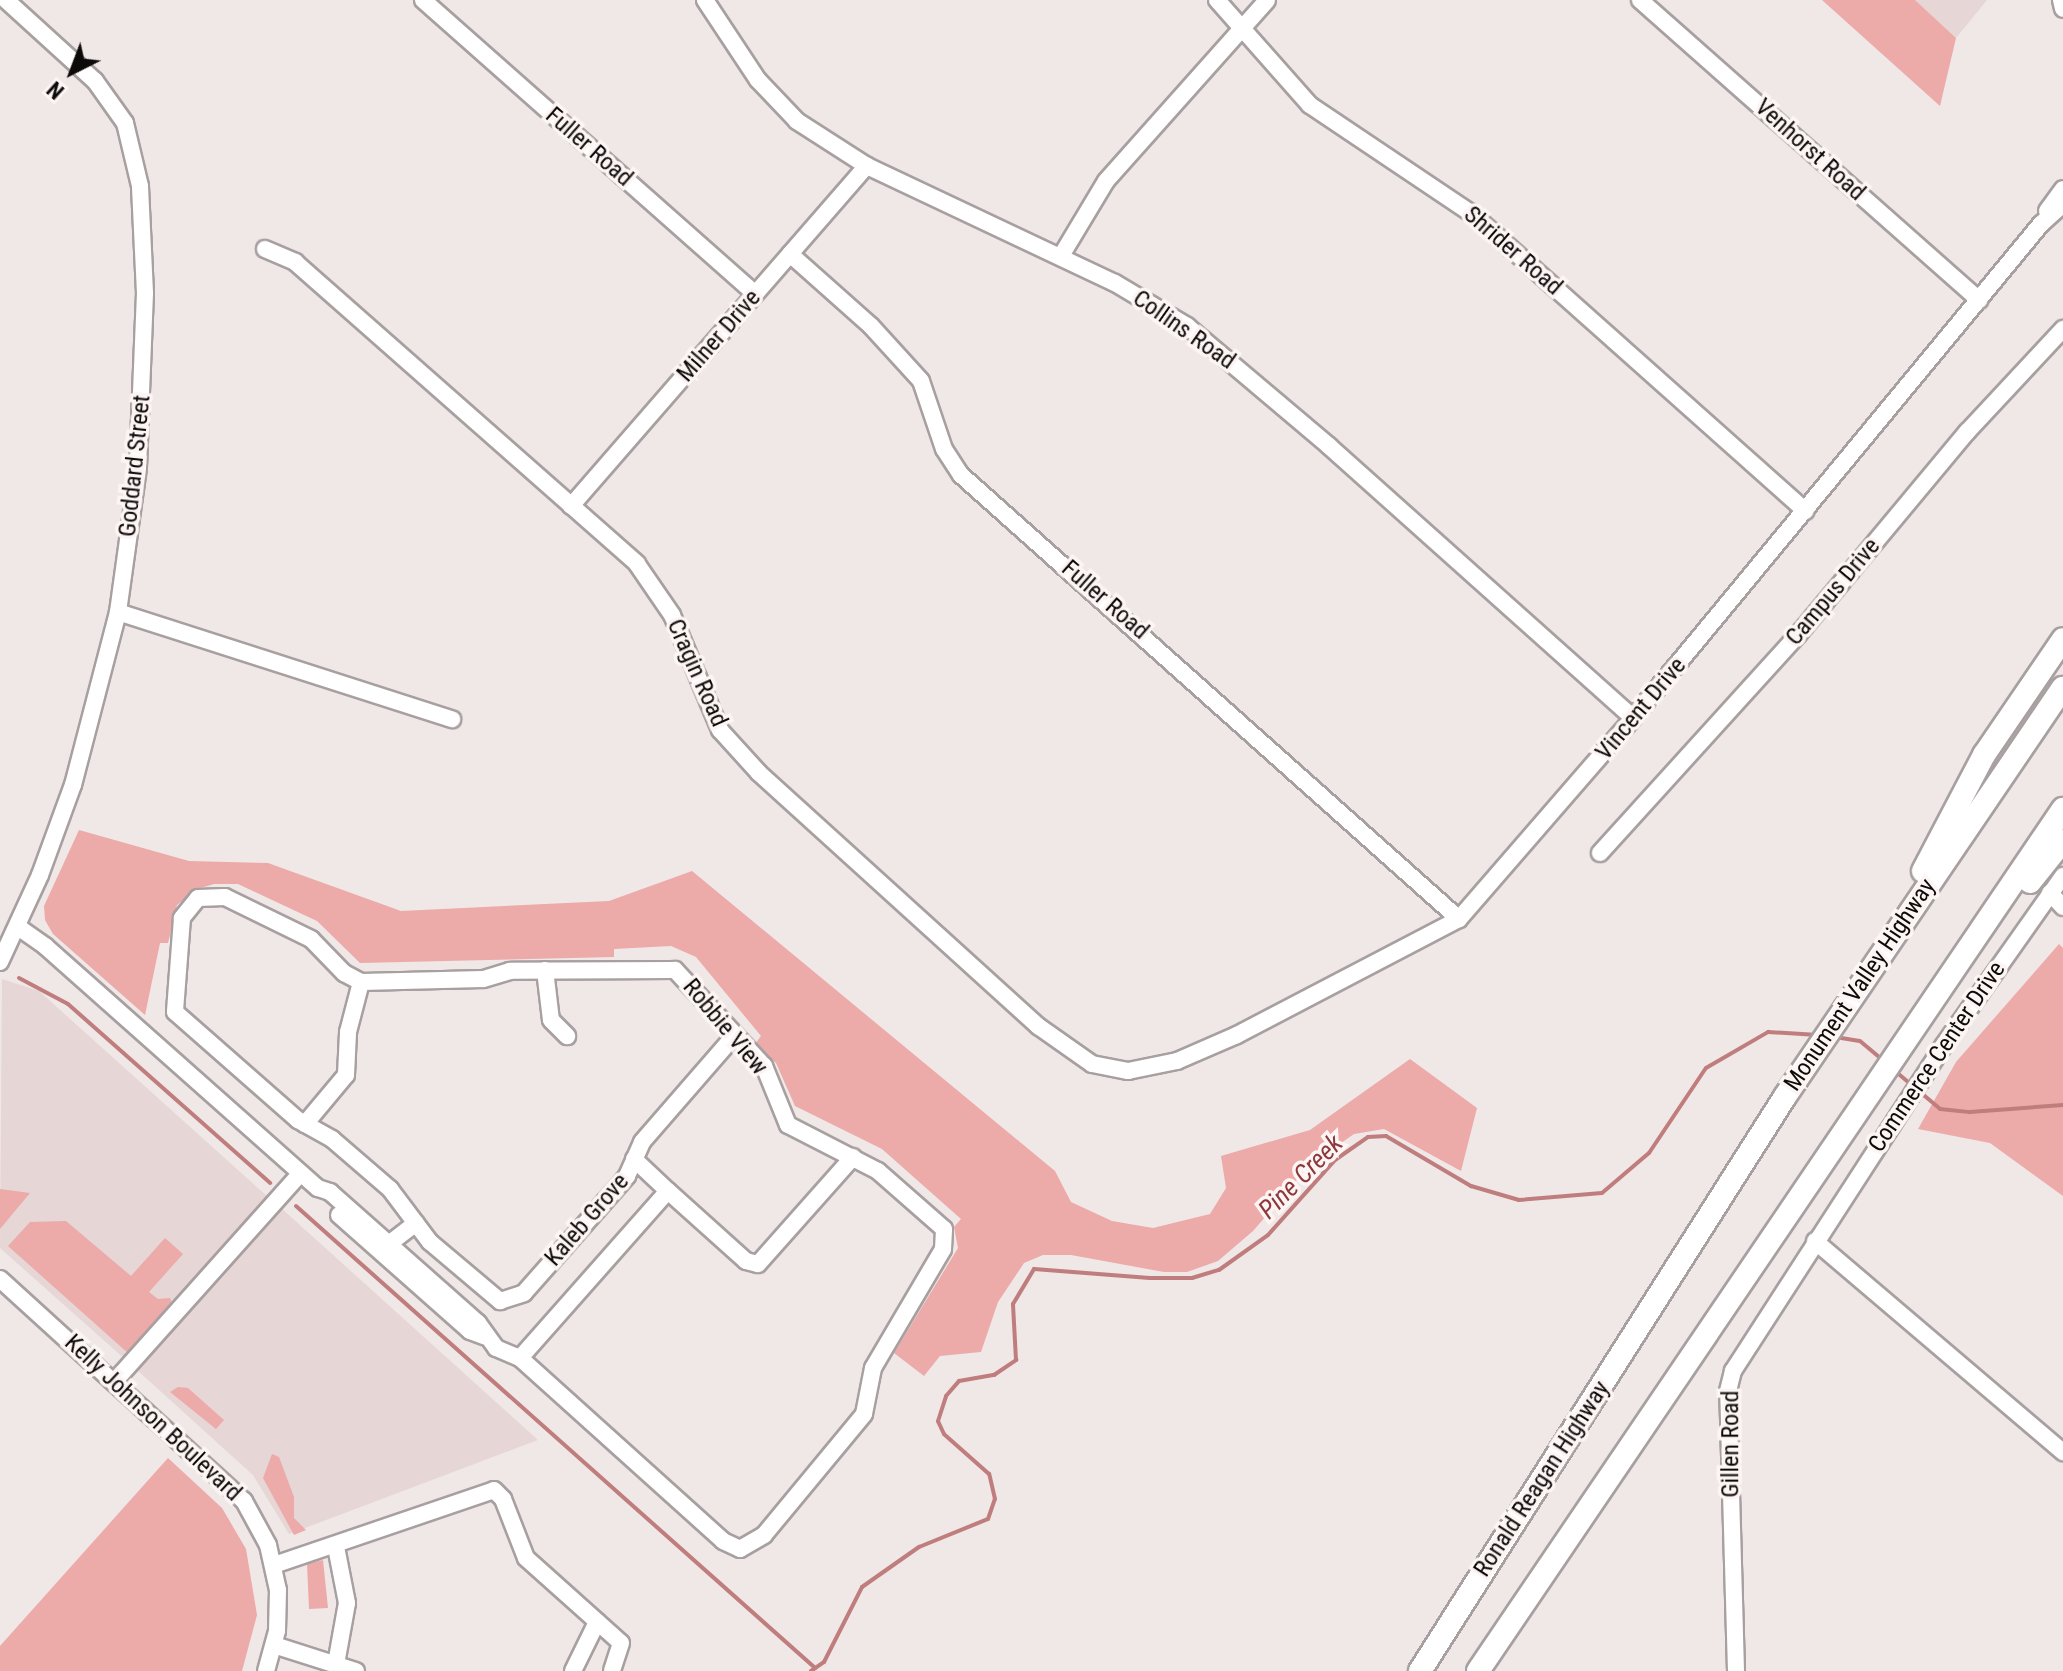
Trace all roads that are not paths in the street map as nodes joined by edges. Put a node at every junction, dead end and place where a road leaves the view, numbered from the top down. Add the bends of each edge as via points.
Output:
1 (6, 0) edge
2 (423, 0) edge
3 (705, 0) edge
4 (1217, 0) edge
5 (1267, 0) edge
6 (1640, 0) edge
7 (2061, 0) edge
8 (2063, 9) edge
9 (1241, 30) junction
10 (867, 166) junction
11 (2063, 189) edge
12 (2063, 204) edge
13 (2041, 224) junction
14 (265, 249) dead end
15 (790, 254) junction
16 (1061, 256) junction
17 (755, 294) junction
18 (1979, 300) junction
19 (2063, 329) edge
20 (571, 506) junction
21 (1805, 511) junction
22 (118, 612) junction
23 (2063, 639) edge
24 (2063, 688) edge
25 (1633, 718) junction
26 (452, 719) dead end
27 (2063, 809) edge
28 (2063, 841) edge
29 (1600, 853) dead end
30 (2063, 876) edge
31 (2050, 893) junction
32 (2063, 907) edge
33 (1459, 919) junction
34 (18, 927) junction
35 (1890, 941) junction
36 (0, 962) edge
37 (545, 970) junction
38 (1954, 972) junction
39 (361, 982) junction
40 (735, 1035) junction
41 (567, 1036) dead end
42 (1143, 1069) joint
43 (305, 1124) junction
44 (853, 1157) junction
45 (634, 1159) junction
46 (301, 1173) junction
47 (668, 1191) junction
48 (416, 1223) junction
49 (1815, 1241) junction
50 (385, 1248) junction
51 (0, 1279) edge
52 (1664, 1287) joint
53 (520, 1358) junction
54 (114, 1382) junction
55 (2063, 1452) edge
56 (336, 1547) junction
57 (274, 1565) junction
58 (597, 1622) junction
59 (274, 1645) junction
60 (336, 1664) junction
61 (266, 1671) edge
62 (356, 1671) edge
63 (573, 1671) edge
64 (612, 1671) edge
65 (1420, 1671) edge
66 (1478, 1671) edge
67 (1736, 1671) edge

1 - 22 street, Goddard Street via 107,94 125,123 136,160 144,231 144,376 138,467
2 - 17 street, Fuller Road
3 - 10 street, Collins Road via 777,103
4 - 9 street, Shrider Road
5 - 9 street
6 - 18 street, Venhorst Road
7 - 8 street
9 - 16 street via 1097,193
9 - 21 street, Shrider Road via 1310,105 1471,213
10 - 15 street, Milner Drive
10 - 16 street, Collins Road
11 - 13 street, Vincent Drive
12 - 13 street, Vincent Drive
13 - 18 street, Vincent Drive
14 - 20 street, Cragin Road via 295,262
15 - 17 street, Milner Drive
15 - 33 street, Fuller Road via 871,326 921,381 944,449 961,475
16 - 25 street, Collins Road via 1141,297 1216,349
17 - 20 street, Milner Drive
18 - 21 street, Vincent Drive
19 - 29 street, Campus Drive
20 - 42 street, Cragin Road via 657,589 714,720 759,773 1053,1038 1102,1068
21 - 25 street, Vincent Drive
22 - 26 street
22 - 34 street, Goddard Street via 73,785
23 - 35 highway via 1984,755
24 - 35 highway, Monument Valley Highway
25 - 33 street, Vincent Drive
27 - 38 highway
28 - 38 highway
30 - 31 street, Commerce Center Drive
31 - 32 street
31 - 49 street, Commerce Center Drive
33 - 42 street, Vincent Drive via 1265,1021 1177,1061
34 - 36 street, Goddard Street
34 - 46 street
35 - 52 highway, Monument Valley Highway
37 - 39 street, Robbie View via 483,979
37 - 40 street, Robbie View via 672,969
37 - 41 street via 551,1020
38 - 66 highway
39 - 43 street via 348,1032 346,1075
39 - 43 street, Kaleb Grove via 344,973 307,936 225,897 207,895 191,903 182,918 175,1012
40 - 44 street, Robbie View via 764,1066 786,1122
40 - 45 street, Kaleb Grove via 642,1142
43 - 48 street, Kaleb Grove via 332,1139 390,1189
44 - 47 street via 766,1259 746,1261
44 - 53 street, Robbie View via 883,1175 944,1229 946,1242 875,1363 864,1414 750,1547 727,1545
45 - 47 street
45 - 48 street, Kaleb Grove via 627,1176 524,1293 511,1300 488,1294
46 - 50 street via 330,1192
46 - 54 street
47 - 53 street
48 - 50 street
49 - 55 street
49 - 67 street, Gillen Road via 1730,1380
50 - 53 street via 478,1323 484,1336
51 - 54 street, Kelly Johnson Boulevard
52 - 65 highway, Ronald Reagan Highway
54 - 57 street, Kelly Johnson Boulevard via 238,1494 257,1522
56 - 57 street
56 - 58 street via 481,1490 494,1490 503,1499 526,1558
56 - 60 street via 347,1603
57 - 59 street, Kelly Johnson Boulevard via 279,1612
58 - 63 street
58 - 64 street via 622,1646
59 - 60 street
59 - 61 street, Kelly Johnson Boulevard
60 - 62 street

